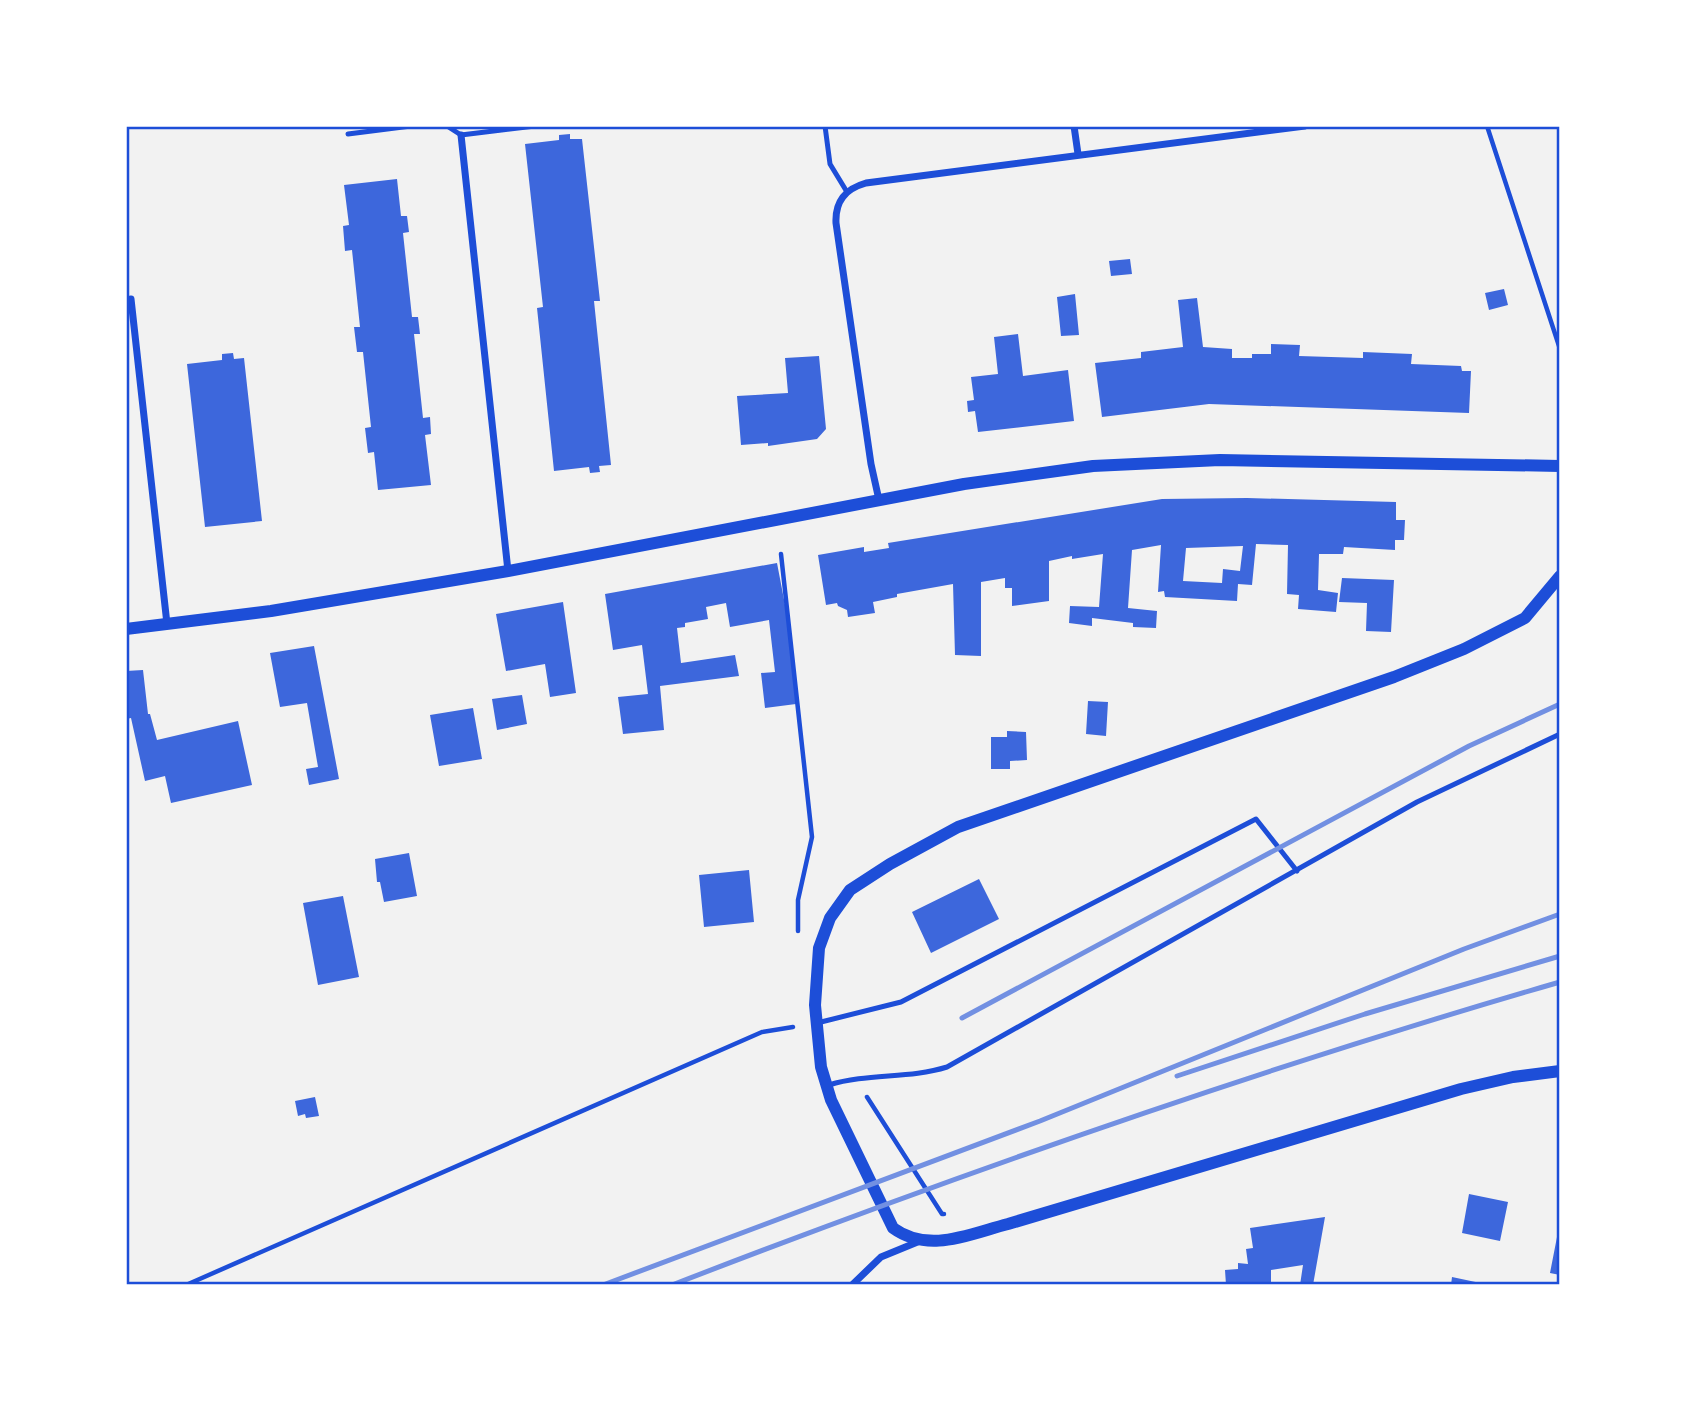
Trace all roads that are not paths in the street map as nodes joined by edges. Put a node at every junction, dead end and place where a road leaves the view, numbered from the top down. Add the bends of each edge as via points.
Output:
1 (411, 126) edge
2 (447, 126) edge
3 (536, 126) edge
4 (825, 126) edge
5 (1074, 126) edge
6 (1305, 126) edge
7 (348, 134) dead end
8 (461, 135) junction
9 (1077, 155) junction
10 (847, 192) junction
11 (131, 299) dead end
12 (1560, 466) edge
13 (879, 500) junction
14 (508, 571) junction
15 (1560, 576) edge
16 (167, 624) junction
17 (126, 629) edge
18 (1560, 734) edge
19 (1297, 871) junction
20 (817, 1023) junction
21 (1560, 1071) edge
22 (826, 1086) junction
23 (921, 1241) junction
24 (852, 1285) edge

1 - 7 lane
2 - 8 lane
3 - 8 lane
4 - 10 lane via 830,164
5 - 9 street
6 - 9 street
8 - 14 street
9 - 10 street via 866,183
10 - 13 street via 838,203 836,223
11 - 16 street
12 - 13 street via 1220,460 1093,466
13 - 14 street
14 - 16 street
15 - 20 street via 1525,618 1464,649 958,827 890,864 850,890 830,918 819,948
16 - 17 street
18 - 19 lane via 1417,802
19 - 20 lane via 1256,819 901,1002
19 - 22 lane via 947,1067 850,1078
20 - 22 street
21 - 23 street via 1461,1089 1008,1224 944,1241
22 - 23 street via 893,1228
23 - 24 street via 881,1257

